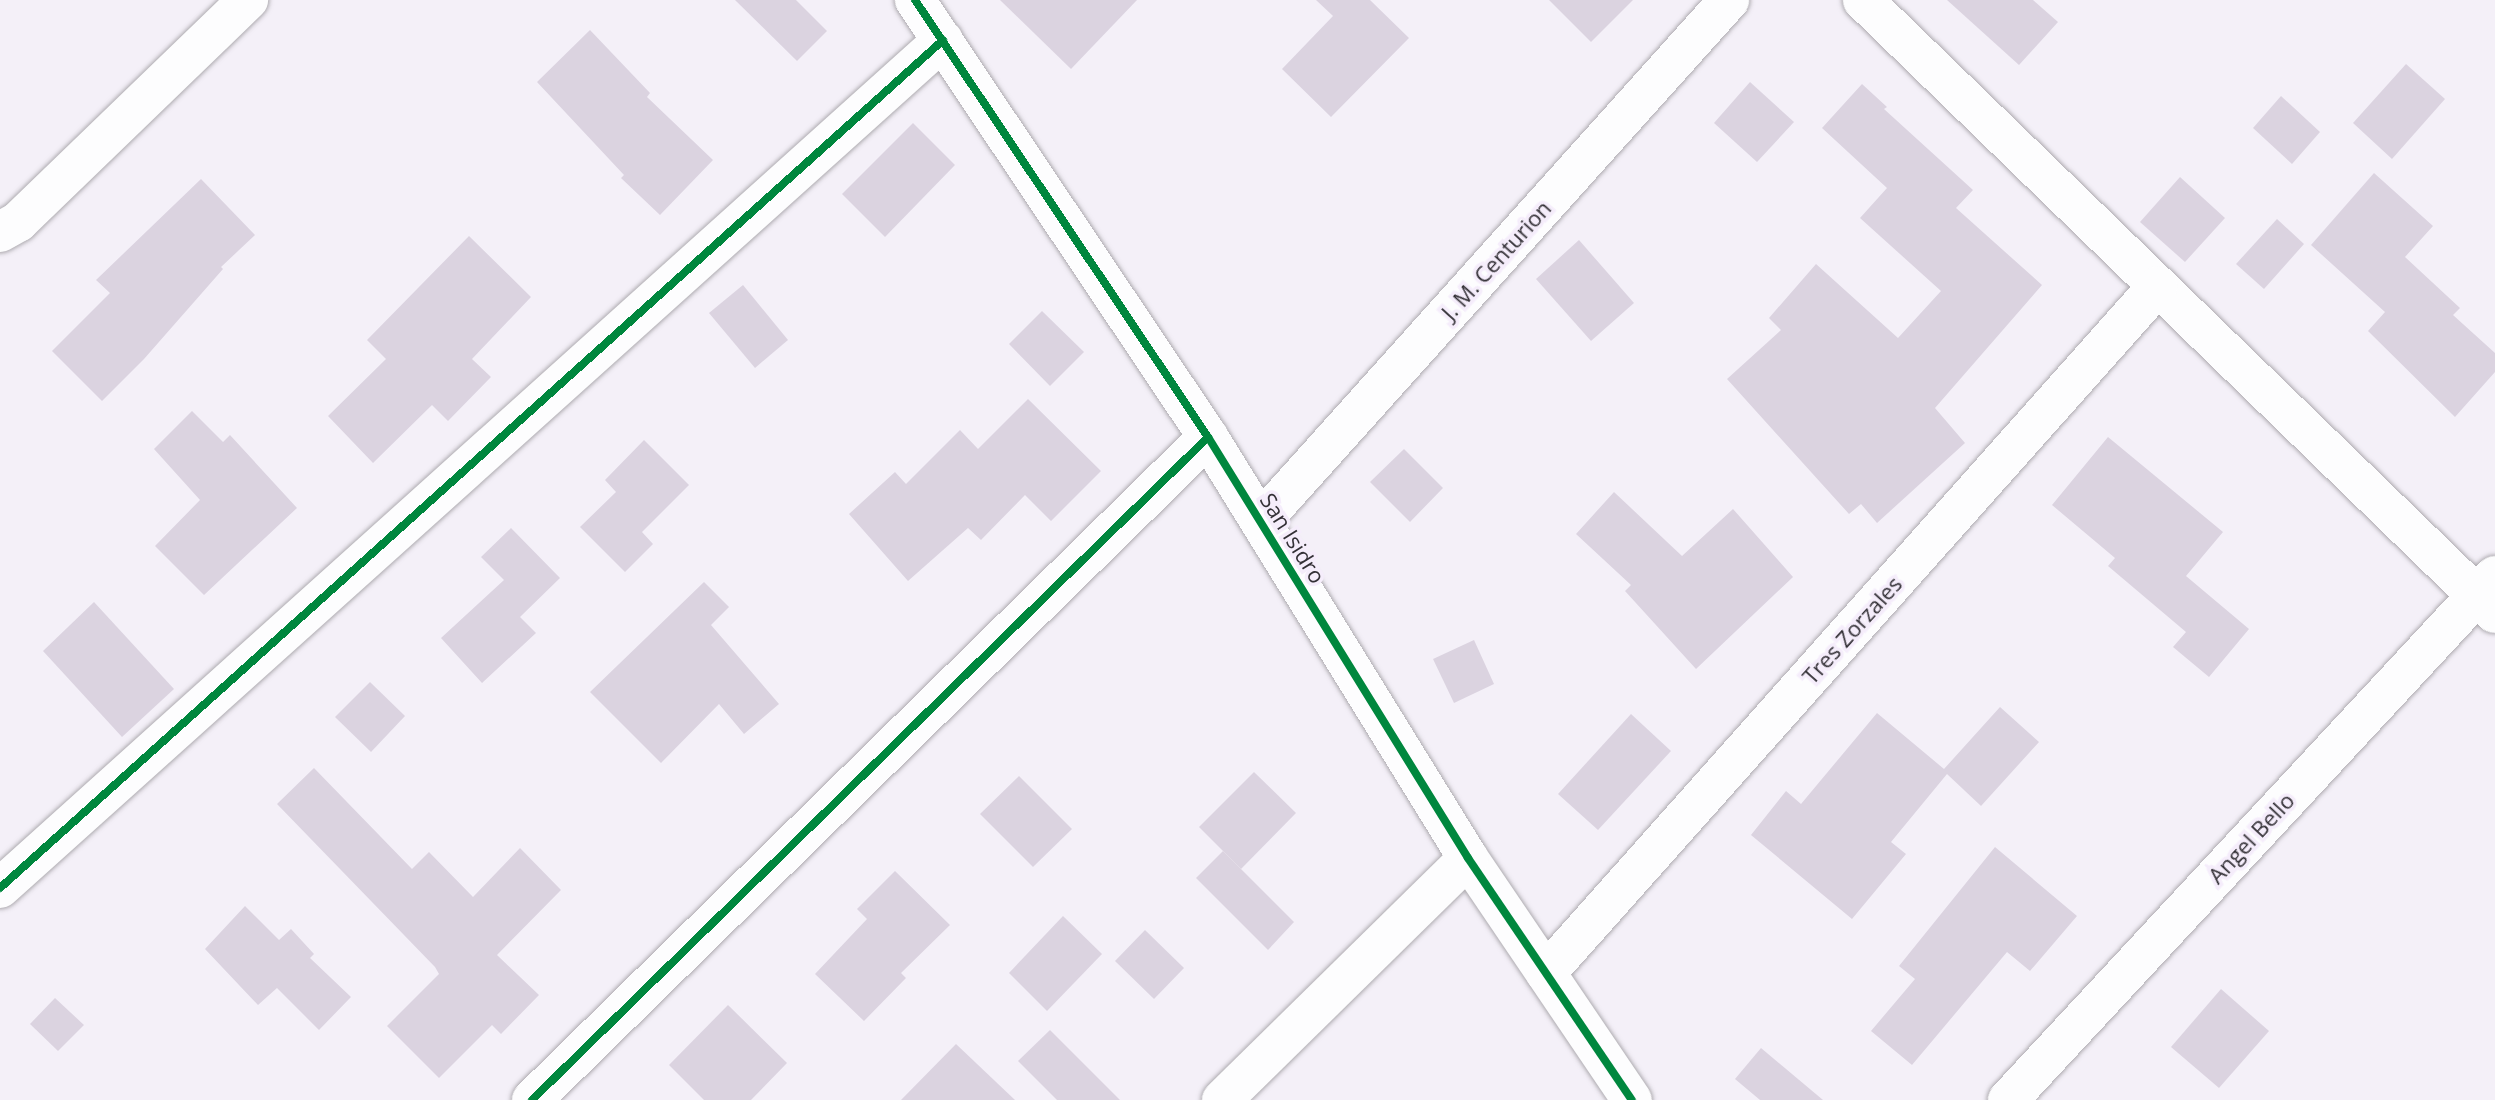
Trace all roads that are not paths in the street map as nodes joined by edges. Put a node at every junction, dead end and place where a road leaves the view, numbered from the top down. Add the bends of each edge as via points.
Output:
1 (248, 0) edge
2 (915, 0) edge
3 (1729, 0) edge
4 (1863, 0) edge
5 (943, 40) junction
6 (0, 232) edge
7 (2157, 287) junction
8 (1208, 437) junction
9 (1262, 520) junction
10 (2489, 595) edge
11 (1468, 858) junction
12 (0, 888) edge
13 (1546, 973) junction
14 (532, 1100) edge
15 (1222, 1100) edge
16 (1632, 1100) edge
17 (2008, 1100) edge

1 - 6 street via 18,222
2 - 5 street, San Isidro
3 - 9 street, J. M. Centurion
4 - 7 street
5 - 8 street, San Isidro
5 - 12 street
7 - 10 street
7 - 13 street, Tres Zorzales
8 - 9 street, San Isidro
8 - 14 street
9 - 11 street, San Isidro
10 - 17 street, Angel Bello
11 - 13 street, San Isidro
11 - 15 street
13 - 16 street, San Isidro

